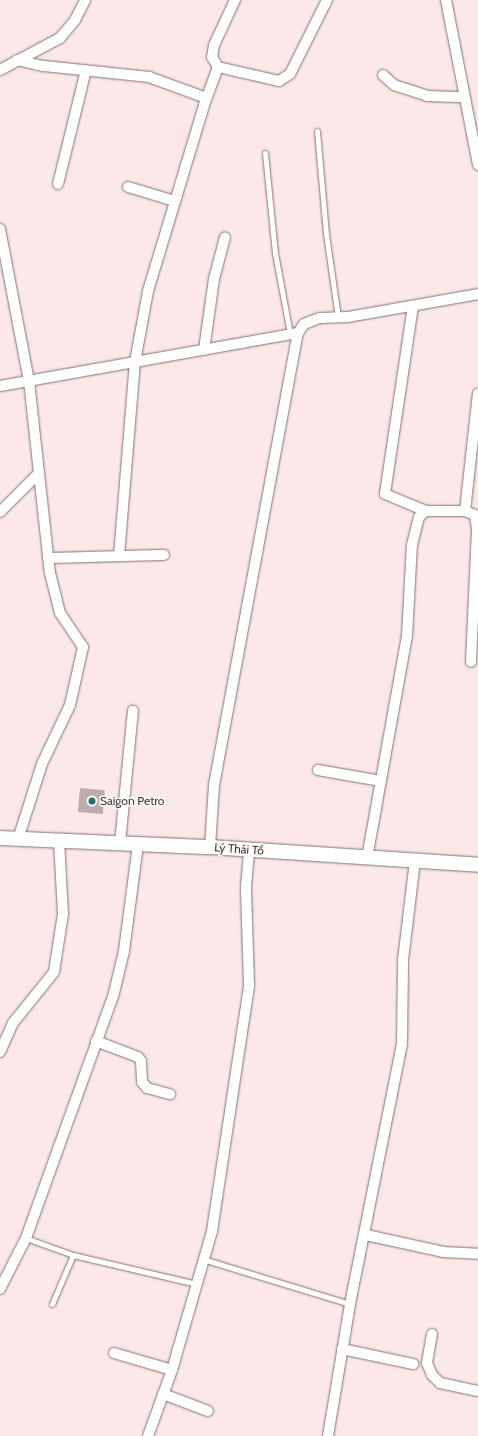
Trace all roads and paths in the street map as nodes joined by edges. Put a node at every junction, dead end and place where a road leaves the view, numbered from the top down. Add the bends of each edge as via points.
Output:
1 (85, 0) edge
2 (235, 0) edge
3 (327, 0) edge
4 (446, 0) edge
5 (17, 60) junction
6 (218, 67) junction
7 (0, 70) edge
8 (86, 70) junction
9 (384, 75) dead end
10 (463, 97) junction
11 (206, 98) junction
12 (317, 131) dead end
13 (265, 153) dead end
14 (478, 165) edge
15 (58, 184) dead end
16 (128, 188) dead end
17 (175, 201) junction
18 (0, 229) edge
19 (225, 237) dead end
20 (478, 294) edge
21 (413, 306) junction
22 (338, 317) junction
23 (294, 334) junction
24 (204, 350) junction
25 (135, 362) junction
26 (29, 381) junction
27 (0, 386) edge
28 (478, 394) edge
29 (39, 472) junction
30 (426, 511) junction
31 (465, 511) junction
32 (0, 512) edge
33 (164, 554) dead end
34 (118, 556) junction
35 (48, 558) junction
36 (471, 662) dead end
37 (133, 711) dead end
38 (318, 770) dead end
39 (381, 781) junction
40 (0, 838) edge
41 (18, 839) junction
42 (59, 842) junction
43 (120, 843) junction
44 (138, 844) junction
45 (210, 847) junction
46 (249, 850) junction
47 (367, 858) junction
48 (415, 861) junction
49 (478, 865) edge
50 (4, 1028) edge
51 (96, 1041) junction
52 (0, 1052) edge
53 (170, 1094) dead end
54 (366, 1235) junction
55 (26, 1238) junction
56 (478, 1254) edge
57 (73, 1255) junction
58 (206, 1260) junction
59 (198, 1284) junction
60 (0, 1289) edge
61 (52, 1304) dead end
62 (350, 1304) junction
63 (432, 1334) dead end
64 (342, 1349) junction
65 (114, 1353) dead end
66 (413, 1364) dead end
67 (172, 1370) junction
68 (478, 1391) edge
69 (163, 1394) junction
70 (208, 1411) dead end
71 (148, 1436) edge
72 (328, 1436) edge

1 - 5 street via 75,20 60,38
2 - 6 street via 214,45 212,57
3 - 6 street via 290,74 279,81
4 - 10 street
5 - 7 street
5 - 8 street
6 - 11 street
8 - 11 street via 149,77
8 - 15 street
9 - 10 street via 394,85 427,96
10 - 14 street
11 - 17 street
12 - 22 lane via 326,234
13 - 23 lane via 275,253
16 - 17 street
17 - 25 street via 148,291
18 - 26 street
19 - 24 street via 214,280
20 - 21 street
21 - 22 street
21 - 30 street via 384,484 385,494 391,498
22 - 23 street via 320,318 304,324
23 - 24 street
23 - 45 street via 214,785
24 - 25 street
25 - 26 street
25 - 34 street
26 - 27 street
26 - 29 street
28 - 31 street
29 - 32 street
29 - 35 street
30 - 31 street
30 - 39 street via 419,517 412,545 407,636
31 - 36 street via 474,515 478,530
33 - 34 street
34 - 35 street
35 - 41 street via 60,613 83,647 70,705 42,764
37 - 43 street
38 - 39 street
39 - 47 street
40 - 41 main road, Lý Thái Tổ
41 - 42 main road, Lý Thái Tổ
42 - 43 main road, Lý Thái Tổ
42 - 50 street via 63,914 54,972
43 - 44 main road, Lý Thái Tổ
44 - 45 main road, Lý Thái Tổ
44 - 51 street via 124,951
45 - 46 main road, Lý Thái Tổ
46 - 47 main road, Lý Thái Tổ
46 - 58 street via 246,887 249,985
47 - 48 main road, Lý Thái Tổ
48 - 49 main road, Lý Thái Tổ
48 - 54 street via 403,960 402,1044
50 - 52 street
51 - 53 street via 138,1058 141,1061 142,1082 147,1088
51 - 55 street
54 - 56 street via 442,1252
54 - 62 street
55 - 57 lane
55 - 60 street
57 - 59 lane
57 - 61 lane
58 - 59 street
58 - 62 lane
59 - 67 street
62 - 64 street
63 - 68 street via 427,1363 432,1375 440,1383
64 - 66 street
64 - 72 street
65 - 67 street
67 - 69 street
69 - 70 street
69 - 71 street

